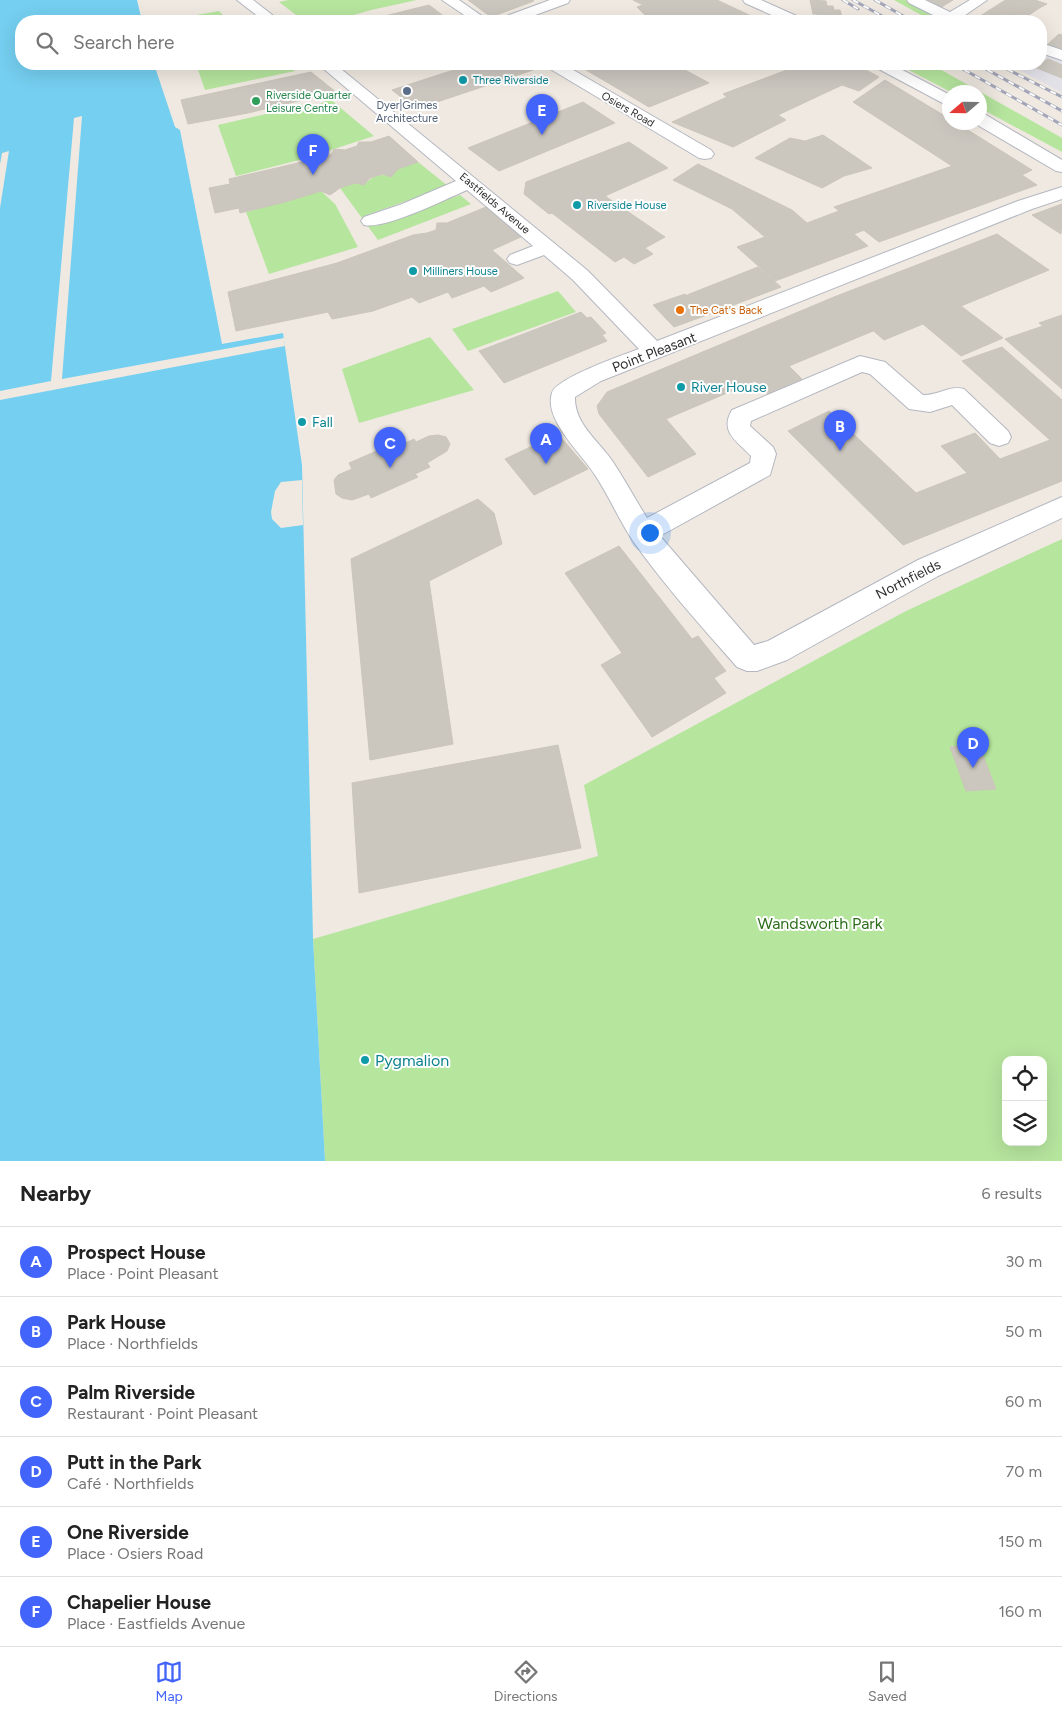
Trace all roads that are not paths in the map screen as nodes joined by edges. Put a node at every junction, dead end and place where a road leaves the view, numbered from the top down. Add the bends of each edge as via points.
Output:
1 (449, 0) edge
2 (563, 0) edge
3 (750, 0) edge
4 (914, 0) edge
5 (980, 0) edge
6 (247, 2) edge
7 (265, 15) edge
8 (473, 15) edge
9 (522, 15) edge
10 (783, 15) edge
11 (943, 15) edge
12 (960, 15) edge
13 (1047, 50) edge
14 (1062, 55) edge
15 (333, 70) edge
16 (562, 70) edge
17 (891, 70) edge
18 (942, 98) edge
19 (987, 123) edge
20 (705, 154) dead end
21 (1062, 167) edge
22 (470, 182) junction
23 (1062, 193) edge
24 (371, 221) dead end
25 (548, 247) junction
26 (517, 259) dead end
27 (655, 352) junction
28 (999, 437) dead end
29 (1062, 507) edge
30 (642, 533) junction
31 (757, 658) joint

1 - 8 street
2 - 9 street
3 - 10 street
4 - 11 street
5 - 12 street
6 - 7 street
13 - 14 street
15 - 22 street, Eastfields Avenue
16 - 20 street, Osiers Road
17 - 18 street
19 - 21 street
22 - 24 street
22 - 25 street, Eastfields Avenue
23 - 27 street, Point Pleasant via 918,246
25 - 26 street
25 - 27 street, Eastfields Avenue
27 - 30 street, Point Pleasant via 593,376 562,394 561,404 566,418 604,468
28 - 30 street via 956,394 930,404 917,403 878,368 860,364 740,416 738,428 764,454 761,468
29 - 31 street, Northfields via 928,568
30 - 31 street, Point Pleasant via 747,658

